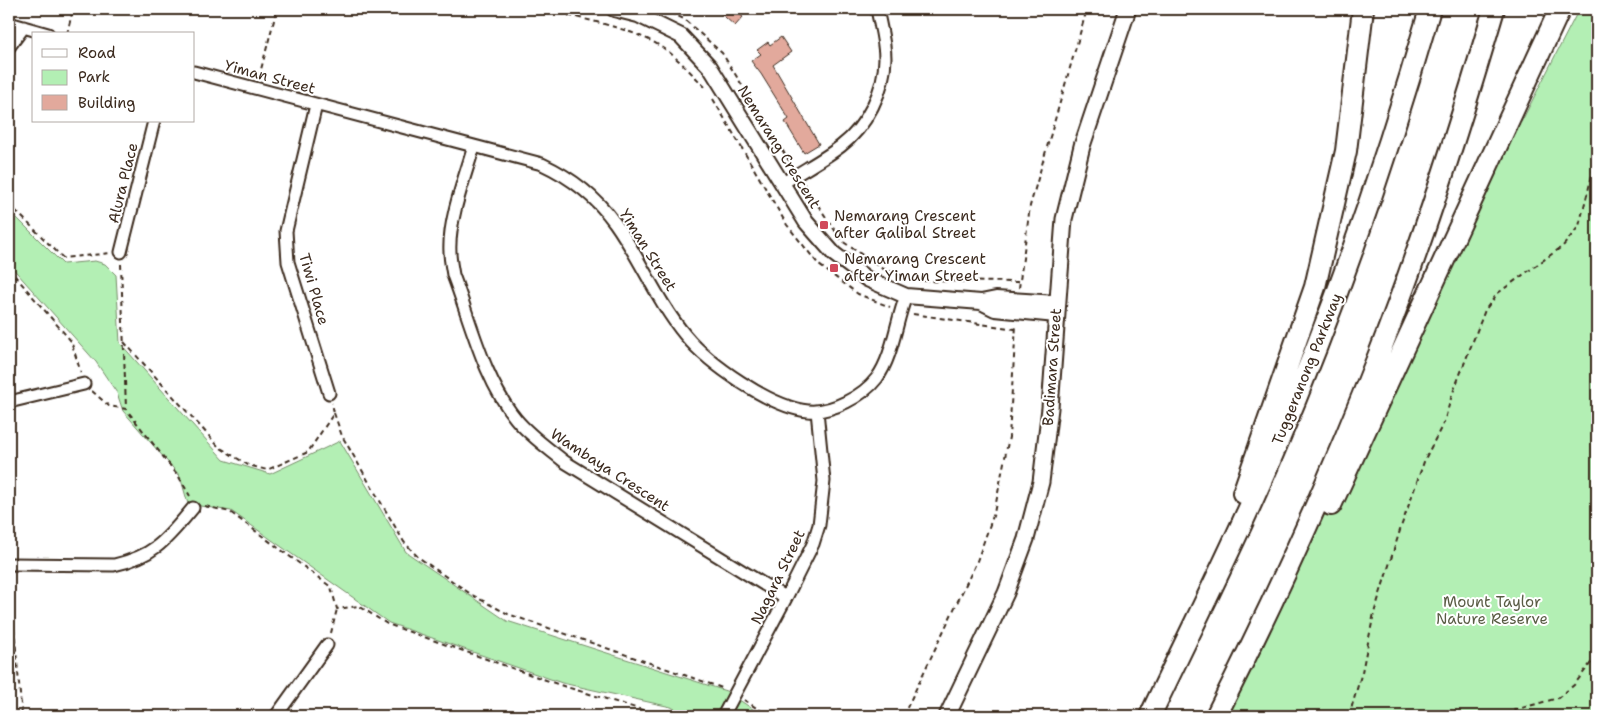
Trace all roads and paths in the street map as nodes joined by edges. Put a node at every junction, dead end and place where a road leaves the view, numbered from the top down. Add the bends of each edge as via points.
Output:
1 (73, 9) edge
2 (277, 9) edge
3 (542, 9) edge
4 (614, 9) edge
5 (662, 9) edge
6 (877, 9) edge
7 (1087, 9) edge
8 (1128, 9) edge
9 (1363, 9) edge
10 (1430, 9) edge
11 (1494, 9) edge
12 (1560, 9) edge
13 (9, 23) edge
14 (24, 27) junction
15 (624, 30) dead end
16 (41, 32) edge
17 (67, 32) edge
18 (9, 47) edge
19 (195, 72) edge
20 (256, 89) junction
21 (316, 105) junction
22 (154, 122) edge
23 (474, 146) junction
24 (1597, 156) edge
25 (797, 174) junction
26 (782, 184) junction
27 (9, 204) edge
28 (121, 252) junction
29 (9, 269) edge
30 (906, 296) junction
31 (1056, 309) junction
32 (1016, 329) dead end
33 (124, 342) junction
34 (84, 384) junction
35 (329, 393) joint
36 (9, 402) edge
37 (126, 409) junction
38 (817, 411) junction
39 (334, 413) junction
40 (193, 508) junction
41 (9, 564) edge
42 (9, 572) edge
43 (1213, 586) junction
44 (786, 598) junction
45 (337, 609) junction
46 (327, 645) joint
47 (1597, 655) edge
48 (1241, 668) junction
49 (735, 695) junction
50 (22, 716) edge
51 (276, 716) edge
52 (662, 716) edge
53 (723, 716) edge
54 (770, 716) edge
55 (903, 716) edge
56 (947, 716) edge
57 (1150, 716) edge
58 (1216, 716) edge
59 (1349, 716) edge
60 (1507, 716) edge

1 - 17 path
2 - 20 path
3 - 15 path
4 - 26 street, Nemarang Crescent via 638,15 681,36 710,67
5 - 25 path via 684,19 722,53
6 - 25 street via 885,60 883,77 873,104 842,146
7 - 25 path via 1030,206 1020,282 918,281 881,268 842,241
8 - 31 main road, Badimara Street via 1082,146 1064,219
9 - 43 highway via 1346,151 1315,287 1229,529
10 - 43 highway, Tuggeranong Parkway via 1366,215 1322,336 1268,467
11 - 48 highway via 1427,223 1382,346 1326,484
12 - 48 highway via 1308,553 1265,640
13 - 14 street
14 - 16 street
14 - 18 street
19 - 20 street, Yiman Street
20 - 21 street, Yiman Street
21 - 23 street, Yiman Street
21 - 35 street, Tiwi Place via 286,231 286,247 290,270
22 - 28 street, Alura Place
23 - 38 street, Yiman Street via 542,164 578,185 615,223 673,318 694,346 730,375 760,393 791,407
23 - 44 street, Wambaya Crescent via 453,222 451,262 488,369 515,418 531,436 565,462
24 - 59 path via 1579,226 1564,246 1498,293 1485,310 1402,524 1374,614
25 - 26 street
26 - 30 street, Nemarang Crescent via 806,222 834,254 868,279
27 - 28 path via 63,258
28 - 33 path
29 - 34 path via 71,341
30 - 31 street, Nemarang Crescent via 981,302 995,309
30 - 38 street, Yiman Street via 887,359 878,377 863,392
31 - 56 main road, Badimara Street via 1042,473 1026,539 1006,593
32 - 55 path via 1008,437 994,513 977,561
33 - 37 path
33 - 39 path via 219,447 248,465 267,470 308,452
34 - 36 street
34 - 37 path via 109,406
35 - 39 path
37 - 40 path via 178,476 192,498
38 - 44 street, Nagara Street via 824,481 822,507 813,544
39 - 49 path via 342,436 404,542 418,557 464,590 508,614 726,689
40 - 41 street via 161,545 130,562 114,565
40 - 45 path via 202,506 230,512 331,587
42 - 50 path
43 - 57 highway, Tuggeranong Parkway
44 - 49 street, Nagara Street
45 - 46 path
45 - 52 path via 359,606 387,624 560,685
46 - 51 street
47 - 60 path via 1574,685 1558,698 1511,711
48 - 58 highway
49 - 53 street, Nagara Street
49 - 54 path

